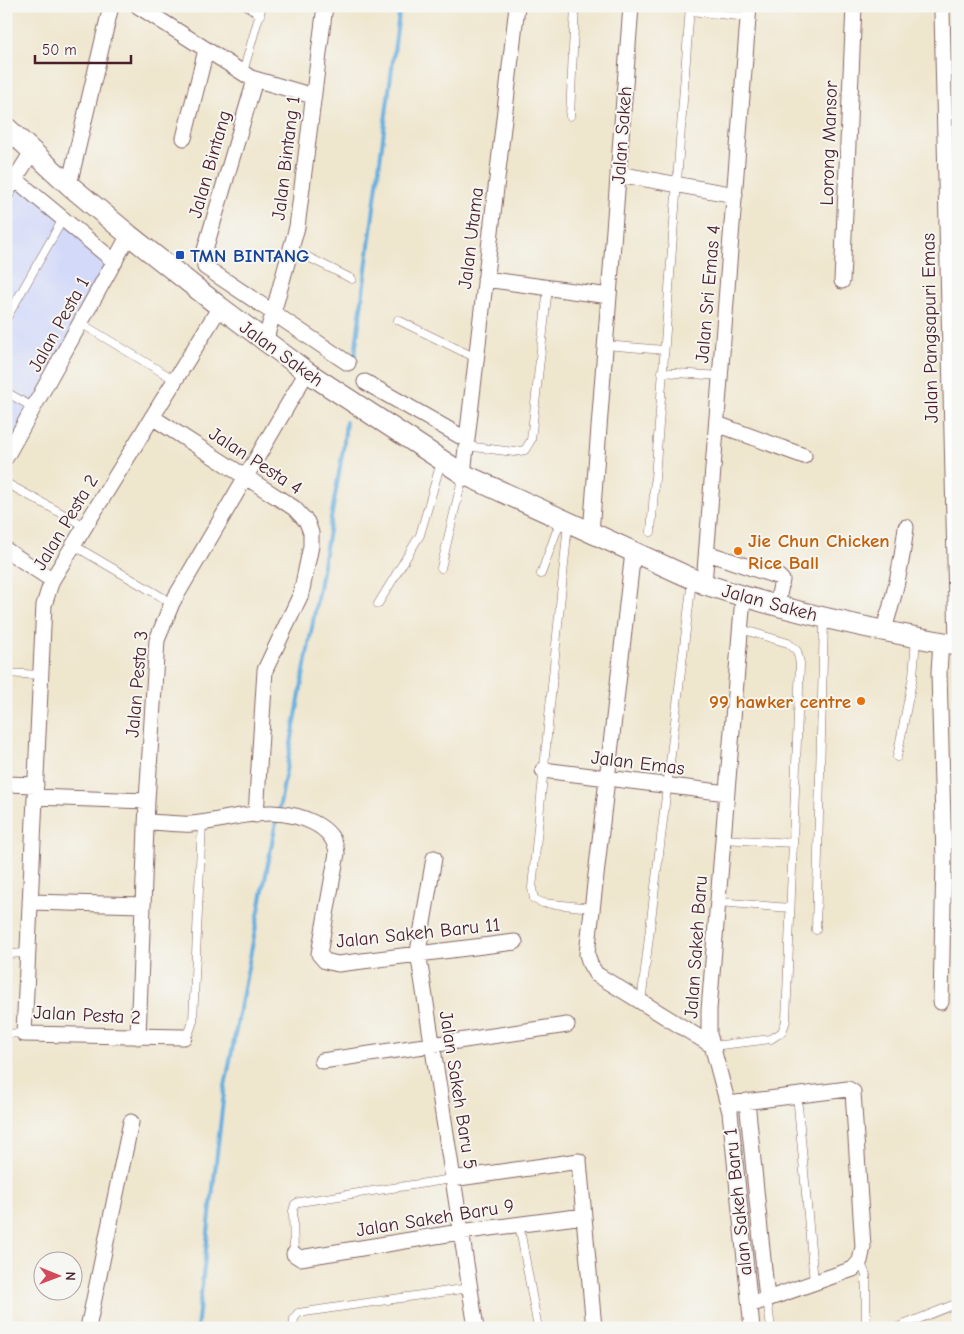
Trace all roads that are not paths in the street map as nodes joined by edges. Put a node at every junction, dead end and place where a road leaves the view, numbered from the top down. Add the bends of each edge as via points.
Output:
1 (111, 6) edge
2 (138, 6) edge
3 (247, 6) edge
4 (325, 6) edge
5 (517, 6) edge
6 (575, 6) edge
7 (631, 6) edge
8 (854, 6) edge
9 (690, 9) edge
10 (261, 10) edge
11 (942, 10) dead end
12 (749, 12) edge
13 (206, 50) junction
14 (249, 76) junction
15 (313, 96) junction
16 (570, 116) dead end
17 (6, 126) edge
18 (184, 138) dead end
19 (32, 152) junction
20 (618, 174) junction
21 (15, 178) junction
22 (69, 185) junction
23 (678, 185) junction
24 (6, 193) edge
25 (735, 195) junction
26 (63, 219) junction
27 (129, 235) junction
28 (292, 249) junction
29 (115, 262) junction
30 (352, 279) dead end
31 (486, 279) junction
32 (842, 282) dead end
33 (548, 288) junction
34 (608, 296) junction
35 (220, 308) junction
36 (273, 313) junction
37 (6, 319) edge
38 (398, 320) dead end
39 (82, 324) junction
40 (265, 342) junction
41 (954, 343) edge
42 (605, 346) junction
43 (664, 350) junction
44 (476, 358) junction
45 (348, 363) dead end
46 (306, 372) junction
47 (662, 372) junction
48 (721, 376) junction
49 (175, 380) junction
50 (365, 382) dead end
51 (6, 392) edge
52 (34, 408) junction
53 (954, 414) edge
54 (152, 417) junction
55 (717, 424) junction
56 (466, 443) junction
57 (804, 456) dead end
58 (6, 457) edge
59 (442, 460) junction
60 (463, 474) junction
61 (245, 477) junction
62 (6, 483) edge
63 (564, 520) junction
64 (85, 526) junction
65 (906, 526) dead end
66 (652, 532) dead end
67 (590, 533) junction
68 (73, 544) junction
69 (6, 550) edge
70 (634, 552) junction
71 (707, 553) junction
72 (441, 568) dead end
73 (542, 574) dead end
74 (52, 580) junction
75 (698, 581) junction
76 (744, 597) junction
77 (172, 603) junction
78 (378, 604) dead end
79 (777, 605) junction
80 (957, 614) edge
81 (824, 616) junction
82 (741, 629) junction
83 (883, 631) junction
84 (916, 637) junction
85 (952, 644) edge
86 (6, 673) edge
87 (40, 675) junction
88 (897, 757) dead end
89 (543, 770) junction
90 (608, 778) junction
91 (6, 784) edge
92 (667, 786) junction
93 (35, 791) junction
94 (727, 793) junction
95 (147, 801) junction
96 (264, 814) junction
97 (146, 822) junction
98 (202, 822) junction
99 (723, 839) junction
100 (793, 844) junction
101 (434, 858) dead end
102 (951, 859) edge
103 (30, 902) junction
104 (718, 902) junction
105 (143, 905) junction
106 (592, 908) junction
107 (790, 908) junction
108 (816, 930) dead end
109 (515, 942) dead end
110 (418, 952) junction
111 (28, 953) junction
112 (6, 954) edge
113 (941, 1002) dead end
114 (640, 1003) junction
115 (567, 1024) dead end
116 (6, 1033) edge
117 (24, 1034) junction
118 (138, 1037) junction
119 (184, 1037) joint
120 (431, 1044) junction
121 (713, 1046) junction
122 (322, 1061) dead end
123 (797, 1094) junction
124 (747, 1101) junction
125 (728, 1104) junction
126 (131, 1122) dead end
127 (452, 1180) junction
128 (584, 1216) junction
129 (520, 1224) junction
130 (460, 1232) junction
131 (294, 1254) joint
132 (860, 1261) junction
133 (814, 1282) junction
134 (469, 1288) junction
135 (767, 1299) junction
136 (958, 1303) edge
137 (750, 1305) junction
138 (88, 1328) edge
139 (294, 1328) edge
140 (476, 1328) edge
141 (538, 1328) edge
142 (594, 1328) edge
143 (752, 1328) edge
144 (771, 1328) edge
145 (866, 1328) edge
146 (896, 1328) edge

1 - 22 street
2 - 13 street
3 - 10 lane
4 - 15 street, Jalan Bintang 1
5 - 31 street, Jalan Utama
6 - 16 lane
7 - 20 street, Jalan Sakeh
8 - 32 street, Lorong Mansor
9 - 12 lane
9 - 23 lane
10 - 14 lane
11 - 41 street, Jalan Pangsapuri Emas
12 - 25 street, Jalan Sri Emas 4
13 - 14 street
13 - 18 street
14 - 15 street
14 - 36 street, Jalan Bintang via 204,262 210,271
15 - 28 street, Jalan Bintang 1
17 - 19 street, Jalan Sakeh
19 - 21 street
19 - 22 street, Jalan Sakeh
20 - 23 street
20 - 34 street, Jalan Sakeh
21 - 24 street
21 - 26 street
22 - 27 street, Jalan Sakeh
23 - 25 street
23 - 43 lane
25 - 48 street, Jalan Sri Emas 4
26 - 29 street
26 - 37 lane
27 - 29 street, Jalan Pesta 1
27 - 35 street, Jalan Sakeh
28 - 30 lane
28 - 36 street, Jalan Bintang 1
29 - 39 street, Jalan Pesta 1
31 - 33 street
31 - 44 street, Jalan Utama
33 - 34 street
33 - 56 lane via 531,440 525,450 514,452
34 - 42 street, Jalan Sakeh
35 - 40 street, Jalan Sakeh
35 - 49 street, Jalan Pesta 2
36 - 40 street, Jalan Bintang 1
36 - 45 street, Jalan Bintang
38 - 44 lane
39 - 49 lane
39 - 52 street, Jalan Pesta 1
40 - 46 street, Jalan Sakeh
41 - 53 street, Jalan Pangsapuri Emas
42 - 43 lane
42 - 67 street, Jalan Sakeh
43 - 47 lane
44 - 56 street, Jalan Utama
46 - 59 street, Jalan Sakeh
46 - 61 street, Jalan Pesta 3
47 - 48 lane
47 - 66 lane
48 - 55 street, Jalan Sri Emas 4
49 - 54 street, Jalan Pesta 2
50 - 56 street
51 - 52 lane
52 - 58 street, Jalan Pesta 1
53 - 80 street, Jalan Pangsapuri Emas
54 - 61 street, Jalan Pesta 4
54 - 64 street, Jalan Pesta 2
55 - 57 street
55 - 71 street, Jalan Sri Emas 4
56 - 60 street, Jalan Utama
59 - 60 street, Jalan Sakeh
59 - 78 lane via 420,535
60 - 63 street, Jalan Sakeh
60 - 72 lane
61 - 77 street, Jalan Pesta 3
61 - 96 street, Jalan Pesta 4 via 294,508 307,522 311,533 301,594 264,670
62 - 64 lane
63 - 67 street, Jalan Sakeh
63 - 73 lane
63 - 89 lane
64 - 68 street, Jalan Pesta 2
65 - 83 street via 902,559
67 - 70 street, Jalan Sakeh
68 - 74 street, Jalan Pesta 2
68 - 77 lane
69 - 74 street
70 - 75 street, Jalan Sakeh
70 - 90 street
71 - 75 street, Jalan Sri Emas 4
71 - 79 street via 779,577 782,586
74 - 87 street, Jalan Pesta 2 via 44,605
75 - 76 street, Jalan Sakeh
75 - 92 lane
76 - 79 street, Jalan Sakeh
76 - 82 street, Jalan Sakeh Baru
77 - 95 street, Jalan Pesta 3 via 157,640
79 - 81 street, Jalan Sakeh
80 - 85 street, Jalan Pangsapuri Emas
81 - 83 street, Jalan Sakeh
81 - 108 lane
82 - 94 street, Jalan Sakeh Baru
82 - 100 lane via 788,643 797,651 800,663
83 - 84 street, Jalan Sakeh
84 - 85 street, Jalan Sakeh
84 - 88 lane via 913,676
85 - 102 street, Jalan Pangsapuri Emas via 939,672
86 - 87 lane
87 - 93 street, Jalan Pesta 2
89 - 90 street, Jalan Emas
89 - 106 lane via 532,888 534,899 543,903
90 - 92 street, Jalan Emas
90 - 106 street
91 - 93 street
92 - 94 street, Jalan Emas
92 - 114 lane
93 - 95 street
93 - 103 street, Jalan Pesta 2
94 - 99 street, Jalan Sakeh Baru
95 - 97 street, Jalan Pesta 3
96 - 98 street
96 - 110 street, Jalan Sakeh Baru 11 via 286,815 316,824 330,833 336,842 337,853 319,954 326,961 338,964
97 - 98 street
97 - 105 street, Jalan Pesta 3
98 - 119 lane via 193,1021
99 - 100 lane
99 - 104 street, Jalan Sakeh Baru
100 - 107 lane
101 - 110 street, Jalan Sakeh Baru 5
102 - 113 street, Jalan Pangsapuri Emas
103 - 105 street
103 - 111 street, Jalan Pesta 2
104 - 107 lane
104 - 121 street, Jalan Sakeh Baru via 709,1010 709,1034
105 - 118 street, Jalan Pesta 3
106 - 114 street via 587,954 590,964 596,974
107 - 121 lane via 786,1021 782,1032 771,1039
109 - 110 street, Jalan Sakeh Baru 11
110 - 120 street, Jalan Sakeh Baru 5
111 - 112 lane
111 - 117 street, Jalan Pesta 2
114 - 121 street
115 - 120 street
116 - 117 lane
117 - 118 street, Jalan Pesta 2
118 - 119 street, Jalan Pesta 2
120 - 122 street
120 - 127 street, Jalan Sakeh Baru 5
121 - 125 street, Jalan Sakeh Baru
123 - 124 street
123 - 132 street via 853,1092 863,1247
123 - 133 lane
124 - 125 street
124 - 135 street, alan Sakeh Baru 1
125 - 137 street, Jalan Sakeh Baru
126 - 138 street
127 - 128 street via 576,1160 580,1164
127 - 130 street, Jalan Sakeh Baru 5
127 - 131 lane via 299,1202 293,1211
128 - 129 street, Jalan Sakeh Baru 9
128 - 142 street
129 - 130 street, Jalan Sakeh Baru 9
129 - 141 lane
130 - 131 street, Jalan Sakeh Baru 9 via 300,1258
130 - 134 street, Jalan Sakeh Baru 5
132 - 133 street via 853,1269
132 - 145 lane via 866,1275
133 - 135 street
134 - 139 lane via 298,1313
134 - 140 street, Jalan Sakeh Baru 5
135 - 137 street
135 - 144 lane
136 - 146 lane
137 - 143 street, Jalan Sakeh Baru

